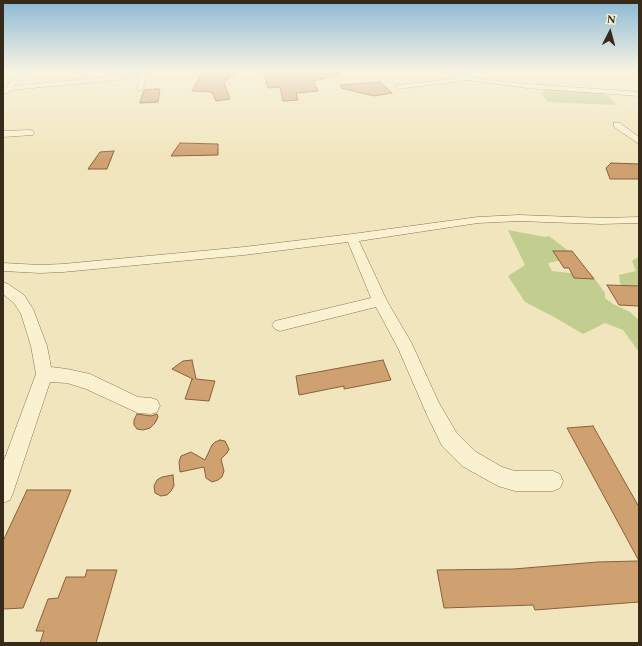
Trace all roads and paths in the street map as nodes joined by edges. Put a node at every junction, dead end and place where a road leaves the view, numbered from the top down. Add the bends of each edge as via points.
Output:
1 (617, 125) dead end
2 (30, 133) dead end
3 (3, 134) edge
4 (639, 141) edge
5 (639, 220) edge
6 (352, 238) junction
7 (3, 267) edge
8 (3, 287) edge
9 (380, 301) junction
10 (280, 325) dead end
11 (44, 374) junction
12 (151, 406) dead end
13 (553, 481) dead end
14 (3, 493) edge

1 - 4 street
2 - 3 street
5 - 6 street via 490,219
6 - 7 street via 76,267
6 - 9 street
8 - 11 street via 19,299 28,313 39,346
9 - 10 street
9 - 13 street via 449,439 469,459 498,476 516,481
11 - 12 street via 90,382 138,405
11 - 14 street

